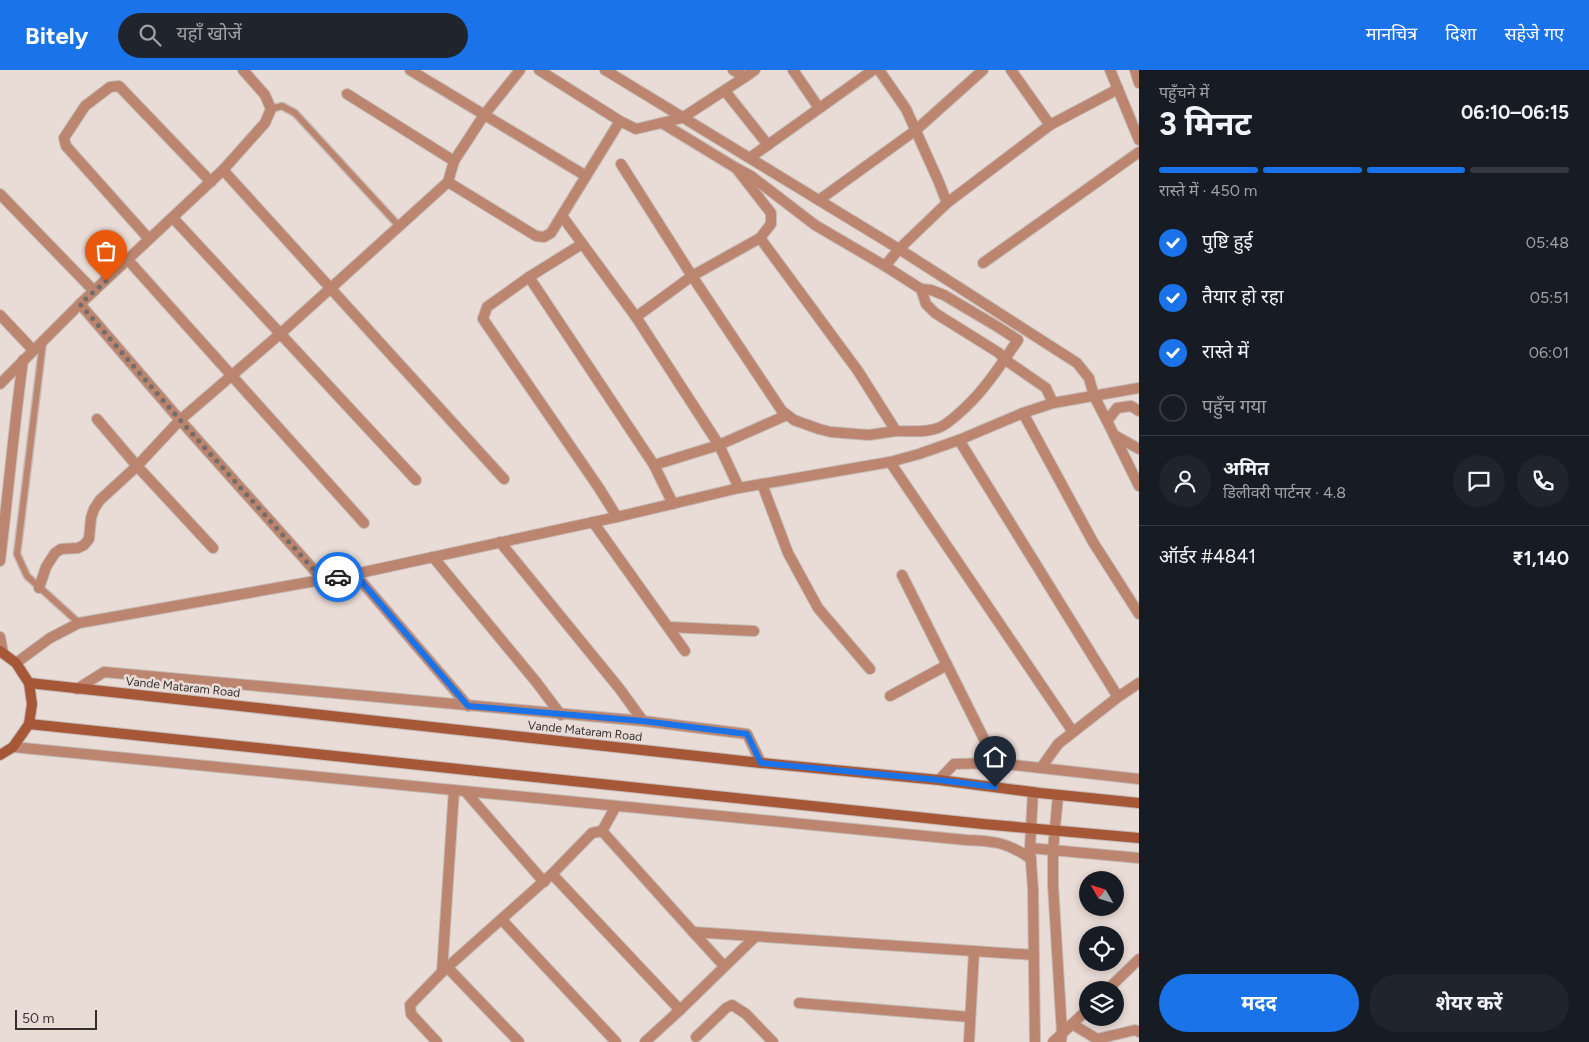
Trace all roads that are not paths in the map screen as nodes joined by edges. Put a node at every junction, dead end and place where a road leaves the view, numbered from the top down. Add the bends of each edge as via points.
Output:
1 (243, 70) edge
2 (410, 70) edge
3 (520, 70) edge
4 (539, 70) edge
5 (605, 70) edge
6 (733, 70) edge
7 (754, 70) edge
8 (793, 70) edge
9 (873, 70) edge
10 (879, 70) edge
11 (983, 70) edge
12 (1010, 70) edge
13 (1110, 70) edge
14 (1135, 70) edge
15 (744, 77) junction
16 (1139, 83) edge
17 (1118, 89) junction
18 (726, 90) junction
19 (347, 94) dead end
20 (819, 108) junction
21 (271, 109) junction
22 (484, 114) junction
23 (682, 118) junction
24 (620, 121) junction
25 (662, 123) junction
26 (1136, 124) edge
27 (1050, 125) junction
28 (916, 130) junction
29 (1139, 140) edge
30 (768, 145) junction
31 (1139, 152) edge
32 (750, 158) junction
33 (454, 161) junction
34 (621, 164) dead end
35 (736, 168) junction
36 (223, 170) junction
37 (586, 176) junction
38 (211, 182) junction
39 (448, 182) junction
40 (0, 194) edge
41 (819, 200) junction
42 (947, 203) junction
43 (562, 216) junction
44 (173, 218) junction
45 (399, 226) junction
46 (760, 238) junction
47 (149, 239) junction
48 (582, 244) junction
49 (900, 249) junction
50 (128, 260) junction
51 (984, 263) dead end
52 (885, 266) junction
53 (692, 276) junction
54 (529, 277) junction
55 (331, 287) junction
56 (920, 289) junction
57 (94, 291) junction
58 (80, 304) junction
59 (0, 315) edge
60 (636, 317) junction
61 (280, 334) junction
62 (43, 341) junction
63 (34, 350) junction
64 (1004, 359) junction
65 (23, 360) junction
66 (232, 376) junction
67 (0, 384) edge
68 (1139, 388) edge
69 (1094, 396) junction
70 (1053, 403) junction
71 (1139, 411) edge
72 (1023, 414) junction
73 (787, 415) junction
74 (96, 419) dead end
75 (180, 420) junction
76 (1108, 421) junction
77 (896, 431) junction
78 (1114, 435) junction
79 (959, 440) junction
80 (719, 445) junction
81 (1139, 449) edge
82 (890, 462) junction
83 (654, 465) junction
84 (137, 466) junction
85 (504, 479) dead end
86 (416, 480) dead end
87 (762, 484) junction
88 (1139, 486) edge
89 (739, 488) junction
90 (672, 504) junction
91 (616, 517) junction
92 (593, 522) junction
93 (364, 523) dead end
94 (500, 542) junction
95 (213, 548) dead end
96 (433, 557) junction
97 (0, 561) edge
98 (355, 574) junction
99 (902, 575) dead end
100 (323, 580) junction
101 (39, 588) junction
102 (1139, 614) edge
103 (79, 623) junction
104 (668, 628) junction
105 (754, 631) dead end
106 (0, 637) edge
107 (685, 651) dead end
108 (1, 652) edge
109 (16, 663) junction
110 (947, 665) junction
111 (870, 669) dead end
112 (29, 683) junction
113 (1139, 683) edge
114 (77, 689) junction
115 (890, 696) dead end
116 (1118, 697) junction
117 (468, 706) junction
118 (561, 715) junction
119 (643, 721) junction
120 (28, 724) junction
121 (1073, 732) junction
122 (13, 747) junction
123 (0, 755) edge
124 (761, 763) junction
125 (996, 763) junction
126 (1041, 768) junction
127 (1139, 779) edge
128 (939, 780) junction
129 (454, 790) junction
130 (465, 791) junction
131 (1033, 792) junction
132 (1058, 795) junction
133 (1139, 803) edge
134 (616, 806) junction
135 (983, 824) junction
136 (1030, 828) junction
137 (602, 831) junction
138 (1054, 831) junction
139 (1139, 838) edge
140 (980, 841) junction
141 (1053, 850) junction
142 (1030, 853) junction
143 (1139, 858) edge
144 (548, 878) junction
145 (502, 920) junction
146 (693, 932) junction
147 (755, 937) junction
148 (974, 951) junction
149 (1034, 955) junction
150 (1139, 959) edge
151 (724, 966) junction
152 (444, 969) junction
153 (1116, 981) edge
154 (800, 1003) dead end
155 (680, 1010) junction
156 (970, 1017) junction
157 (1079, 1017) edge
158 (1072, 1024) junction
159 (1139, 1032) edge
160 (1062, 1037) edge
161 (696, 1040) edge
162 (437, 1042) edge
163 (519, 1042) edge
164 (616, 1042) edge
165 (645, 1042) edge
166 (773, 1042) edge
167 (969, 1042) edge
168 (1035, 1042) edge
169 (1053, 1042) edge

1 - 21 street via 265,95
2 - 22 street
3 - 22 street
4 - 24 street
5 - 23 street
6 - 15 street
7 - 15 street
8 - 20 street
9 - 20 street
10 - 28 street via 906,109
11 - 28 street
12 - 27 street
13 - 17 street
14 - 16 street
15 - 18 street
17 - 26 street
17 - 27 street
18 - 23 street
18 - 30 street
19 - 33 street
20 - 30 street
21 - 36 street via 265,123
21 - 45 lane via 282,106 295,113
22 - 33 street
22 - 37 street
23 - 25 street
23 - 32 street
24 - 25 street via 636,129
24 - 37 street
25 - 35 street
26 - 29 street
27 - 42 street
28 - 41 street
28 - 42 street
30 - 32 street
31 - 51 street
32 - 41 street
33 - 39 street
34 - 53 street
35 - 46 street via 771,213 771,224
35 - 52 street via 752,176 815,225
36 - 38 street
36 - 55 street
37 - 43 street
38 - 44 street
38 - 47 street via 119,86 110,87 85,106 64,138 66,146
39 - 43 street via 536,236 544,237 551,233
39 - 45 street
40 - 57 street
41 - 49 street
42 - 49 street
43 - 48 street
44 - 47 street
44 - 61 street
45 - 55 street
46 - 53 street
46 - 77 street via 858,371
47 - 50 street
48 - 54 street
48 - 60 street
49 - 52 street
49 - 69 street via 1078,363 1089,378
50 - 57 street
50 - 66 street
52 - 56 street
53 - 60 street
53 - 73 street
54 - 83 street
54 - 91 street via 487,307 483,319
55 - 61 street
55 - 85 street
56 - 64 street via 926,304 935,313
56 - 64 street via 944,295 1018,340
57 - 58 street
58 - 62 street
58 - 75 street
59 - 63 street
60 - 80 street
61 - 66 street
61 - 86 street
62 - 63 street
62 - 101 lane via 17,554 27,576
63 - 65 street
64 - 70 street via 1046,388
64 - 77 street via 975,398 947,423 938,428
65 - 67 street
65 - 97 street
66 - 75 street
66 - 93 street
68 - 69 street
69 - 70 street
69 - 76 street
70 - 72 street
71 - 76 street via 1131,406 1117,408
72 - 79 street
72 - 102 street via 1093,542
73 - 77 street via 808,426 831,432 869,435
73 - 80 street
74 - 84 street
75 - 84 street
75 - 100 street
76 - 78 street
78 - 81 street
78 - 88 street
79 - 82 street
79 - 116 street
80 - 83 street
80 - 89 street
82 - 87 street
82 - 121 street
83 - 90 street
84 - 95 street
84 - 101 street via 100,500 91,518 89,539 84,545 54,553
87 - 89 street
87 - 111 street via 788,553 818,608
89 - 90 street
90 - 91 street
91 - 92 street
92 - 94 street
92 - 104 street
94 - 96 street
94 - 119 street
96 - 98 street
96 - 118 street
98 - 100 street
98 - 117 street
99 - 110 street
100 - 103 street
101 - 103 lane
103 - 109 street via 50,638
104 - 105 street
104 - 107 street
106 - 108 street
108 - 109 main road
109 - 112 main road
110 - 115 street
110 - 125 street
112 - 114 main road, Vande Mataram Road
112 - 120 main road via 32,704
113 - 116 street
114 - 117 street via 104,672
114 - 124 main road, Vande Mataram Road
116 - 121 street
117 - 118 street
118 - 119 street
119 - 124 street via 747,734
120 - 122 main road
120 - 135 main road
121 - 126 street via 1058,744
122 - 123 main road
122 - 129 street
124 - 128 main road, Vande Mataram Road
125 - 126 street
125 - 128 street via 954,764
126 - 127 street
128 - 131 main road, Vande Mataram Road
129 - 130 street
129 - 152 street
130 - 134 street
130 - 144 street
131 - 132 main road, Vande Mataram Road
131 - 136 street
132 - 133 main road, Vande Mataram Road
132 - 138 street
134 - 137 street
134 - 140 street
135 - 136 main road
135 - 140 street
136 - 138 main road
136 - 142 street
137 - 144 street via 592,833
137 - 146 street
138 - 139 main road
138 - 141 street
140 - 142 street via 995,842
141 - 142 street
141 - 143 street
141 - 160 street
142 - 149 street
144 - 145 street
144 - 155 street
145 - 152 street
145 - 164 street
146 - 147 street
146 - 151 street
147 - 148 street
147 - 151 street
148 - 149 street
148 - 156 street
149 - 168 street
150 - 153 street
151 - 155 street
152 - 162 street via 410,1005 411,1014
152 - 163 street
154 - 156 street
155 - 165 street
156 - 167 street
157 - 158 street
158 - 159 street via 1097,1039 1135,1030
158 - 160 street
160 - 169 street
161 - 166 street via 732,1005 746,1014

